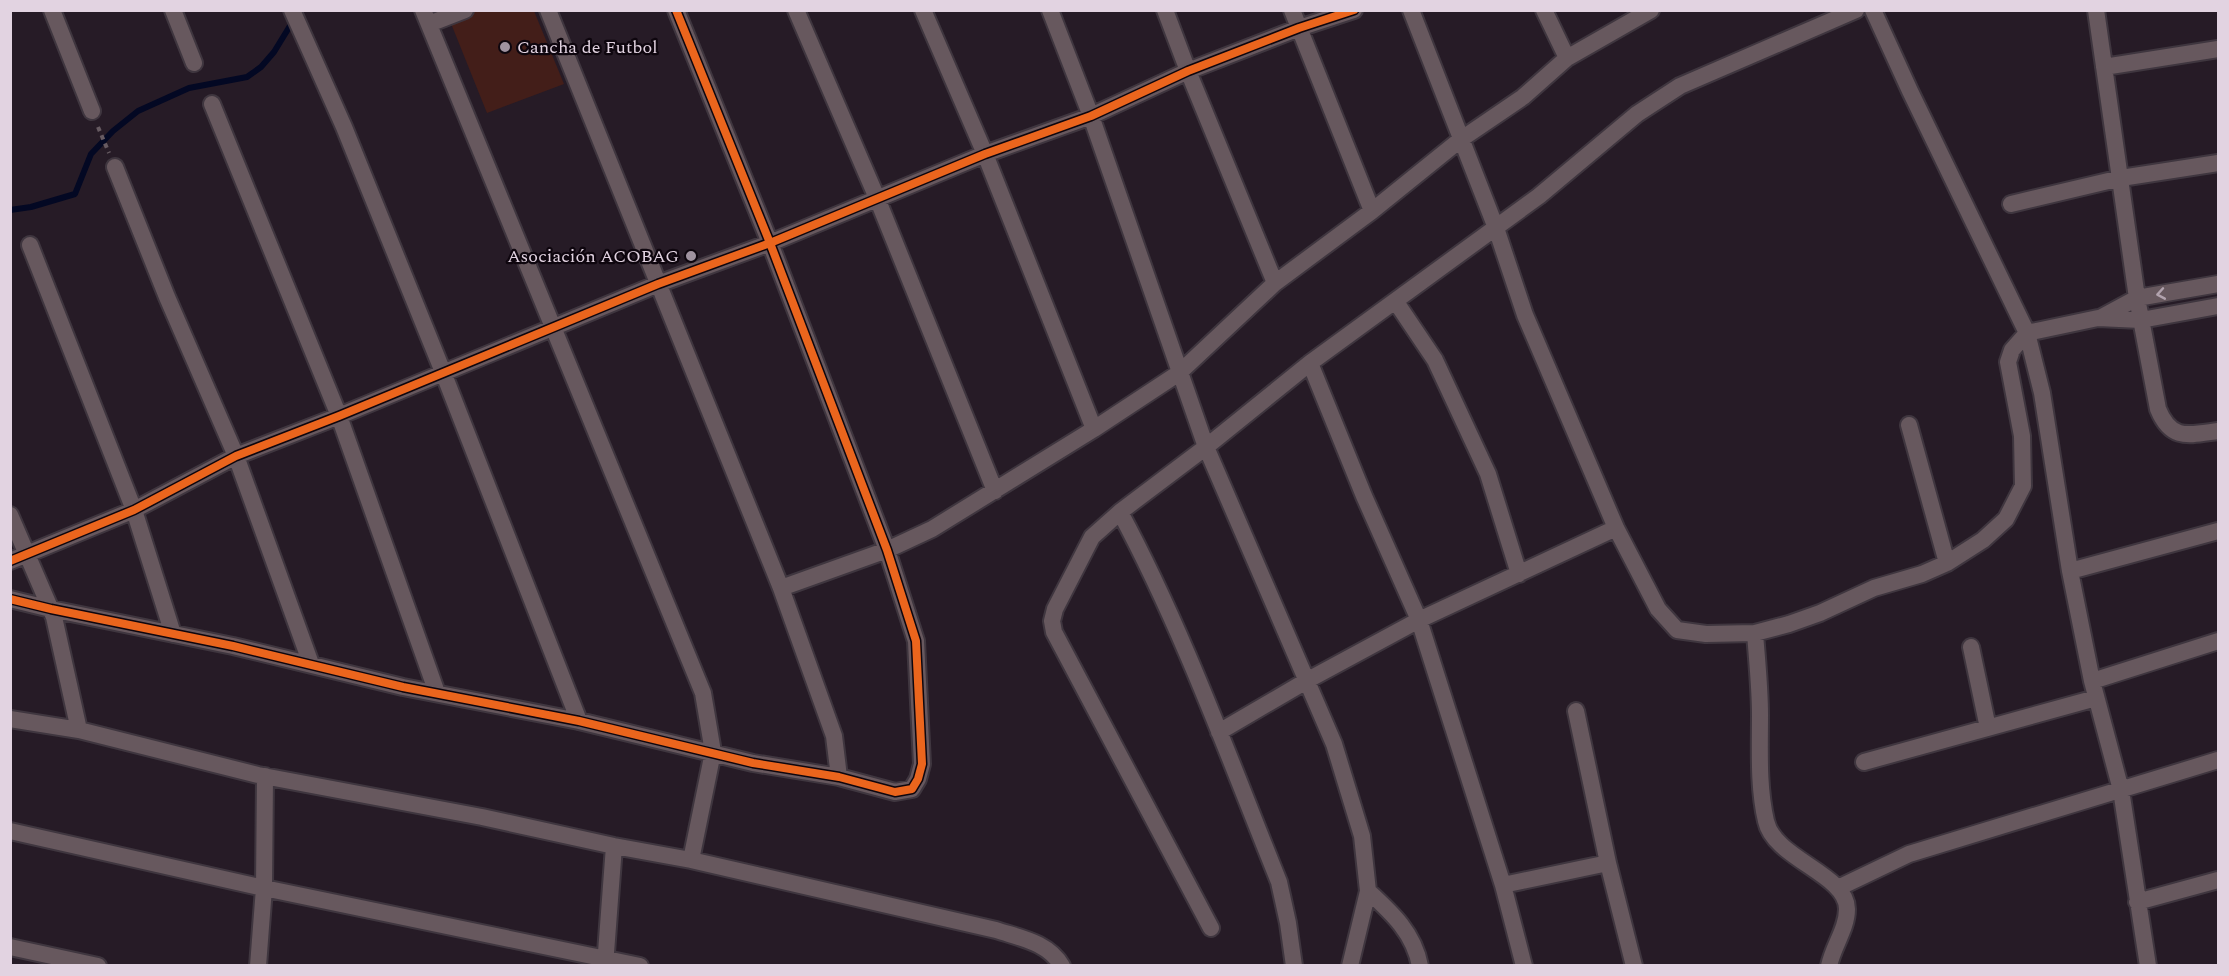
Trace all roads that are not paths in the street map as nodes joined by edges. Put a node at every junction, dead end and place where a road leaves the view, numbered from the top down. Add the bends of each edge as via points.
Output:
1 (52, 10) edge
2 (173, 10) edge
3 (292, 10) edge
4 (465, 10) edge
5 (548, 10) edge
6 (675, 10) edge
7 (796, 10) edge
8 (923, 10) edge
9 (1050, 10) edge
10 (1165, 10) edge
11 (1292, 10) edge
12 (1354, 10) edge
13 (1411, 10) edge
14 (1545, 10) edge
15 (1651, 10) edge
16 (1856, 10) edge
17 (1873, 10) edge
18 (2096, 10) edge
19 (426, 17) edge
20 (1299, 28) junction
21 (2218, 49) edge
22 (1567, 58) junction
23 (194, 63) dead end
24 (2103, 67) junction
25 (1188, 71) junction
26 (212, 104) dead end
27 (93, 115) road end
28 (1091, 116) junction
29 (1460, 140) junction
30 (986, 154) junction
31 (114, 163) road end
32 (2218, 163) edge
33 (2121, 178) junction
34 (877, 198) junction
35 (2011, 204) dead end
36 (1372, 211) junction
37 (1496, 228) junction
38 (770, 243) junction
39 (30, 245) dead end
40 (1275, 283) junction
41 (658, 284) junction
42 (2218, 284) edge
43 (2137, 298) junction
44 (1396, 302) junction
45 (2218, 306) edge
46 (2098, 318) junction
47 (2141, 320) junction
48 (554, 327) junction
49 (2027, 333) junction
50 (1310, 363) junction
51 (443, 372) junction
52 (1179, 373) junction
53 (339, 416) junction
54 (1909, 425) dead end
55 (1094, 429) junction
56 (2218, 431) edge
57 (1206, 447) junction
58 (236, 456) junction
59 (995, 491) junction
60 (134, 510) junction
61 (1120, 512) junction
62 (10, 515) edge
63 (1616, 528) junction
64 (2218, 531) edge
65 (887, 549) junction
66 (18, 558) edge
67 (1947, 563) junction
68 (2070, 571) junction
69 (1519, 574) junction
70 (781, 588) junction
71 (10, 599) edge
72 (51, 609) junction
73 (1419, 620) junction
74 (1755, 633) junction
75 (173, 634) junction
76 (2218, 641) edge
77 (1971, 646) dead end
78 (311, 664) junction
79 (1308, 680) junction
80 (2092, 681) junction
81 (437, 693) junction
82 (2096, 698) junction
83 (1576, 711) dead end
84 (10, 719) edge
85 (579, 721) junction
86 (1988, 728) junction
87 (80, 730) junction
88 (1219, 732) junction
89 (713, 752) junction
90 (2218, 760) edge
91 (1864, 762) dead end
92 (265, 776) junction
93 (838, 777) junction
94 (2121, 790) junction
95 (10, 831) edge
96 (614, 846) junction
97 (691, 860) junction
98 (1608, 863) junction
99 (2218, 880) edge
100 (1503, 885) junction
101 (264, 888) junction
102 (1838, 888) junction
103 (1368, 891) junction
104 (2137, 902) junction
105 (1211, 928) dead end
106 (10, 947) edge
107 (606, 961) edge
108 (98, 966) edge
109 (258, 966) edge
110 (640, 966) edge
111 (1062, 966) edge
112 (1294, 966) edge
113 (1350, 966) edge
114 (1420, 966) edge
115 (1524, 966) edge
116 (1634, 966) edge
117 (1828, 966) edge
118 (2148, 966) edge

1 - 27 street
2 - 23 street
3 - 51 street
4 - 19 street
5 - 41 street
6 - 38 street
7 - 34 street
8 - 30 street
9 - 28 street
10 - 25 street
11 - 20 street
12 - 20 street
13 - 29 street
14 - 22 street
15 - 22 street
16 - 37 street via 1680,86 1637,114
17 - 49 street
18 - 24 street
19 - 48 street
20 - 25 street
20 - 36 street
21 - 24 street
22 - 29 street via 1522,97
24 - 33 street
25 - 28 street
25 - 40 street
26 - 53 street
28 - 30 street
28 - 52 street
29 - 36 street
29 - 37 street
30 - 34 street
30 - 55 street
31 - 58 street
32 - 33 street
33 - 35 street
33 - 43 street
34 - 38 street
34 - 59 street
36 - 40 street
37 - 44 street
37 - 63 street via 1525,315
38 - 41 street
38 - 65 street
39 - 60 street
40 - 52 street
41 - 48 street
41 - 70 street
42 -> 43 street
43 - 46 street
43 - 47 street
44 - 50 street
44 - 69 street via 1435,360 1488,474
45 - 47 street
46 - 47 street
46 - 49 street
47 - 56 street via 2164,424 2176,433
48 - 51 street
48 - 89 street via 703,693
49 - 67 street via 2012,350 2008,363 2022,436 2023,486 2006,519 1983,540
49 - 68 street via 2042,393
50 - 57 street
50 - 73 street
51 - 53 street
51 - 85 street
52 - 55 street
52 - 57 street
53 - 58 street
53 - 81 street
54 - 67 street
55 - 59 street
57 - 61 street
57 - 79 street
58 - 60 street
58 - 78 street
59 - 65 street via 932,529
60 - 66 street
60 - 75 street
61 - 88 street via 1167,608
61 - 105 street via 1092,537 1060,600 1052,621 1054,632
62 - 66 street
63 - 69 street
63 - 74 street via 1658,609 1677,630
64 - 68 street
65 - 70 street
65 - 93 street via 916,641 922,764 912,789 895,792
66 - 72 street
67 - 74 street via 1874,588 1820,613
68 - 80 street
69 - 73 street
70 - 93 street via 834,736
71 - 72 street
72 - 75 street
72 - 87 street
73 - 79 street
73 - 100 street
74 - 102 street via 1766,823 1778,842
75 - 78 street
76 - 80 street
77 - 86 street
78 - 81 street
79 - 88 street
79 - 103 street via 1334,744 1362,836
80 - 82 street
81 - 85 street
82 - 86 street
82 - 94 street
83 - 98 street
84 - 87 street
85 - 89 street
86 - 91 street
87 - 92 street
88 - 112 street via 1279,882
89 - 93 street
89 - 97 street
90 - 94 street
92 - 96 street
92 - 101 street
94 - 102 street via 1909,854
94 - 104 street
95 - 101 street
96 - 97 street
96 - 107 street
97 - 111 street via 996,930 1049,950
98 - 100 street
98 - 116 street
99 - 104 street
100 - 115 street
101 - 107 street
101 - 109 street
102 - 117 street via 1846,899 1847,911
103 - 113 street
103 - 114 street via 1401,922 1418,951
104 - 118 street
106 - 108 street
107 - 110 street

